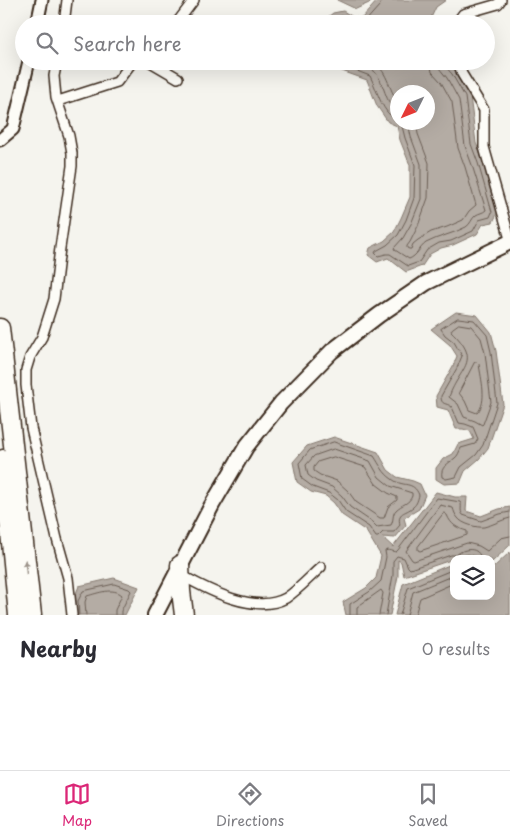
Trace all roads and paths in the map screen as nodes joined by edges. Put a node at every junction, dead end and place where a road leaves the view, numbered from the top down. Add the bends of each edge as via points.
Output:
1 (42, 0) edge
2 (68, 0) edge
3 (194, 0) edge
4 (501, 0) edge
5 (39, 15) edge
6 (66, 15) edge
7 (183, 15) edge
8 (462, 15) edge
9 (27, 70) edge
10 (55, 70) edge
11 (126, 70) edge
12 (164, 70) edge
13 (461, 70) edge
14 (178, 78) dead end
15 (58, 101) junction
16 (0, 140) edge
17 (510, 240) edge
18 (0, 328) edge
19 (0, 434) edge
20 (321, 567) dead end
21 (180, 570) junction
22 (18, 615) edge
23 (32, 615) edge
24 (72, 615) edge
25 (155, 615) edge
26 (184, 615) edge

1 - 5 street
2 - 6 street
3 - 7 street
4 - 8 street via 498,4
9 - 16 street via 13,129
10 - 15 street
11 - 15 street via 117,82
12 - 14 street
13 - 17 street via 484,110 484,147
15 - 24 street via 69,136 72,166 54,299 42,337 30,357 26,385 31,428 68,578
17 - 21 main road via 426,283 332,351 281,403 246,447 212,505
23 -> 18 highway
19 - 22 highway
20 - 21 street via 288,597 266,604 230,599
21 - 25 main road
21 - 26 highway

